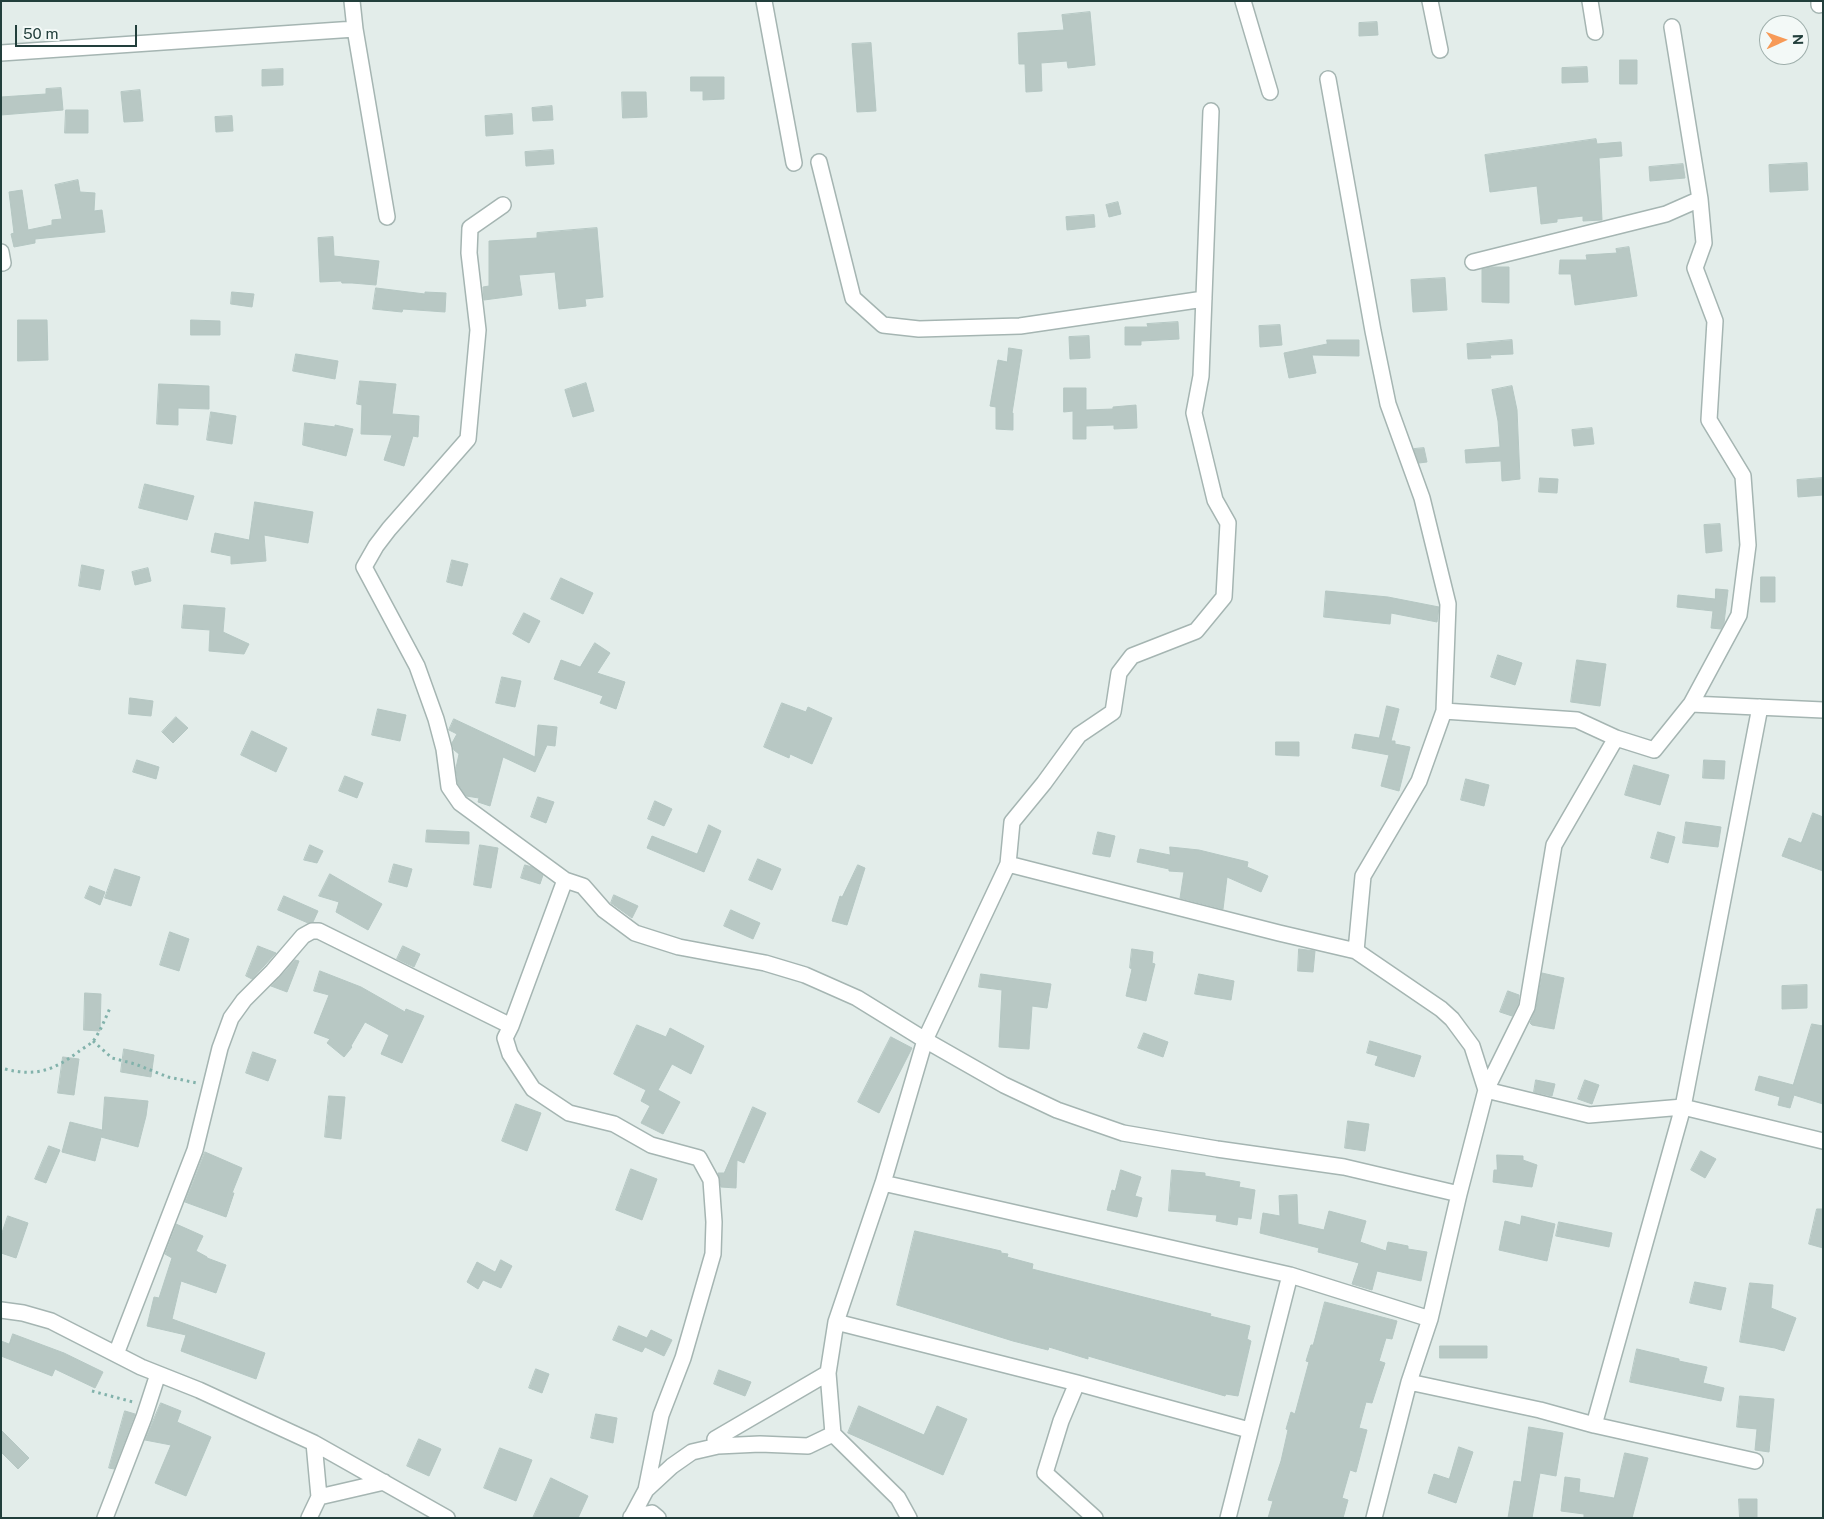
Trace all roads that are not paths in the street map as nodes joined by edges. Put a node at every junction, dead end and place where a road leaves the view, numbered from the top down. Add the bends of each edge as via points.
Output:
1 (352, 1) edge
2 (764, 1) edge
3 (1243, 1) edge
4 (1430, 1) edge
5 (1590, 1) edge
6 (1672, 27) dead end
7 (355, 29) junction
8 (1595, 32) dead end
9 (1440, 50) dead end
10 (1, 53) edge
11 (1328, 79) dead end
12 (1270, 92) dead end
13 (1211, 110) dead end
14 (794, 162) dead end
15 (819, 162) dead end
16 (1700, 199) junction
17 (503, 205) dead end
18 (388, 217) dead end
19 (1473, 262) dead end
20 (1204, 299) junction
21 (1691, 704) junction
22 (1760, 708) junction
23 (1823, 710) edge
24 (1444, 711) junction
25 (1616, 738) junction
26 (1008, 864) junction
27 (566, 880) junction
28 (1356, 951) junction
29 (511, 1026) junction
30 (925, 1040) junction
31 (1486, 1090) junction
32 (1684, 1107) junction
33 (1823, 1141) edge
34 (883, 1183) junction
35 (1459, 1194) junction
36 (1290, 1275) junction
37 (1, 1310) edge
38 (1430, 1319) junction
39 (836, 1322) junction
40 (116, 1354) junction
41 (828, 1373) junction
42 (158, 1374) junction
43 (1409, 1382) junction
44 (1077, 1383) junction
45 (1594, 1425) junction
46 (1249, 1430) junction
47 (833, 1434) junction
48 (314, 1443) junction
49 (718, 1446) junction
50 (1755, 1461) dead end
51 (384, 1482) junction
52 (646, 1490) junction
53 (319, 1497) junction
54 (105, 1518) edge
55 (308, 1518) edge
56 (447, 1518) edge
57 (631, 1518) edge
58 (658, 1518) edge
59 (909, 1518) edge
60 (1095, 1518) edge
61 (1228, 1518) edge
62 (1374, 1518) edge

1 - 7 street
2 - 14 street
3 - 12 street
4 - 9 street
5 - 8 street
6 - 16 street
7 - 10 street
7 - 18 street
11 - 24 street via 1388,404 1422,498 1448,604
13 - 20 street
15 - 20 street via 853,298 883,325 919,329 1020,326
16 - 19 street via 1666,214
16 - 21 street via 1704,243 1695,268 1715,321 1709,420 1743,476 1748,544 1739,615
17 - 27 street via 470,228 469,253 478,330 468,439 389,529 364,566 417,666 444,749 449,787 460,803
20 - 26 street via 1201,376 1194,413 1214,500 1228,523 1224,597 1196,631 1132,656 1119,673 1113,712 1079,734 1012,822
21 - 22 street
21 - 25 street via 1654,750
22 - 23 street
22 - 32 street
24 - 25 street via 1578,720
24 - 28 street via 1419,781 1363,876
25 - 31 street via 1554,845 1527,1007
26 - 28 street
26 - 30 street
27 - 29 street
27 - 30 street via 583,886 604,910 635,933 679,947 765,963 805,975 857,998
28 - 31 street via 1452,1019 1472,1046
29 - 40 street via 319,931 303,936 231,1018 220,1048 195,1150
29 - 52 street via 505,1038 510,1054 533,1089 569,1113 614,1124 651,1146 699,1158 711,1180 713,1254 662,1415
30 - 34 street
30 - 35 street via 1056,1110 1123,1133 1344,1167
31 - 32 street via 1589,1116
31 - 35 street
32 - 33 street
32 - 45 street
34 - 36 street
34 - 39 street
35 - 38 street
36 - 38 street
36 - 46 street
37 - 40 street via 52,1321
38 - 43 street
39 - 41 street
39 - 44 street
40 - 42 street
41 - 47 street
41 - 49 street via 715,1439
42 - 48 street
42 - 54 street
43 - 45 street
43 - 62 street
44 - 46 street
44 - 60 street via 1045,1474
45 - 50 street
46 - 61 street
47 - 49 street via 808,1446
47 - 59 street via 898,1498
48 - 51 street
48 - 53 street
49 - 52 street via 692,1452
51 - 53 street
51 - 56 street
52 - 57 street
53 - 55 street
57 - 58 street via 652,1513

